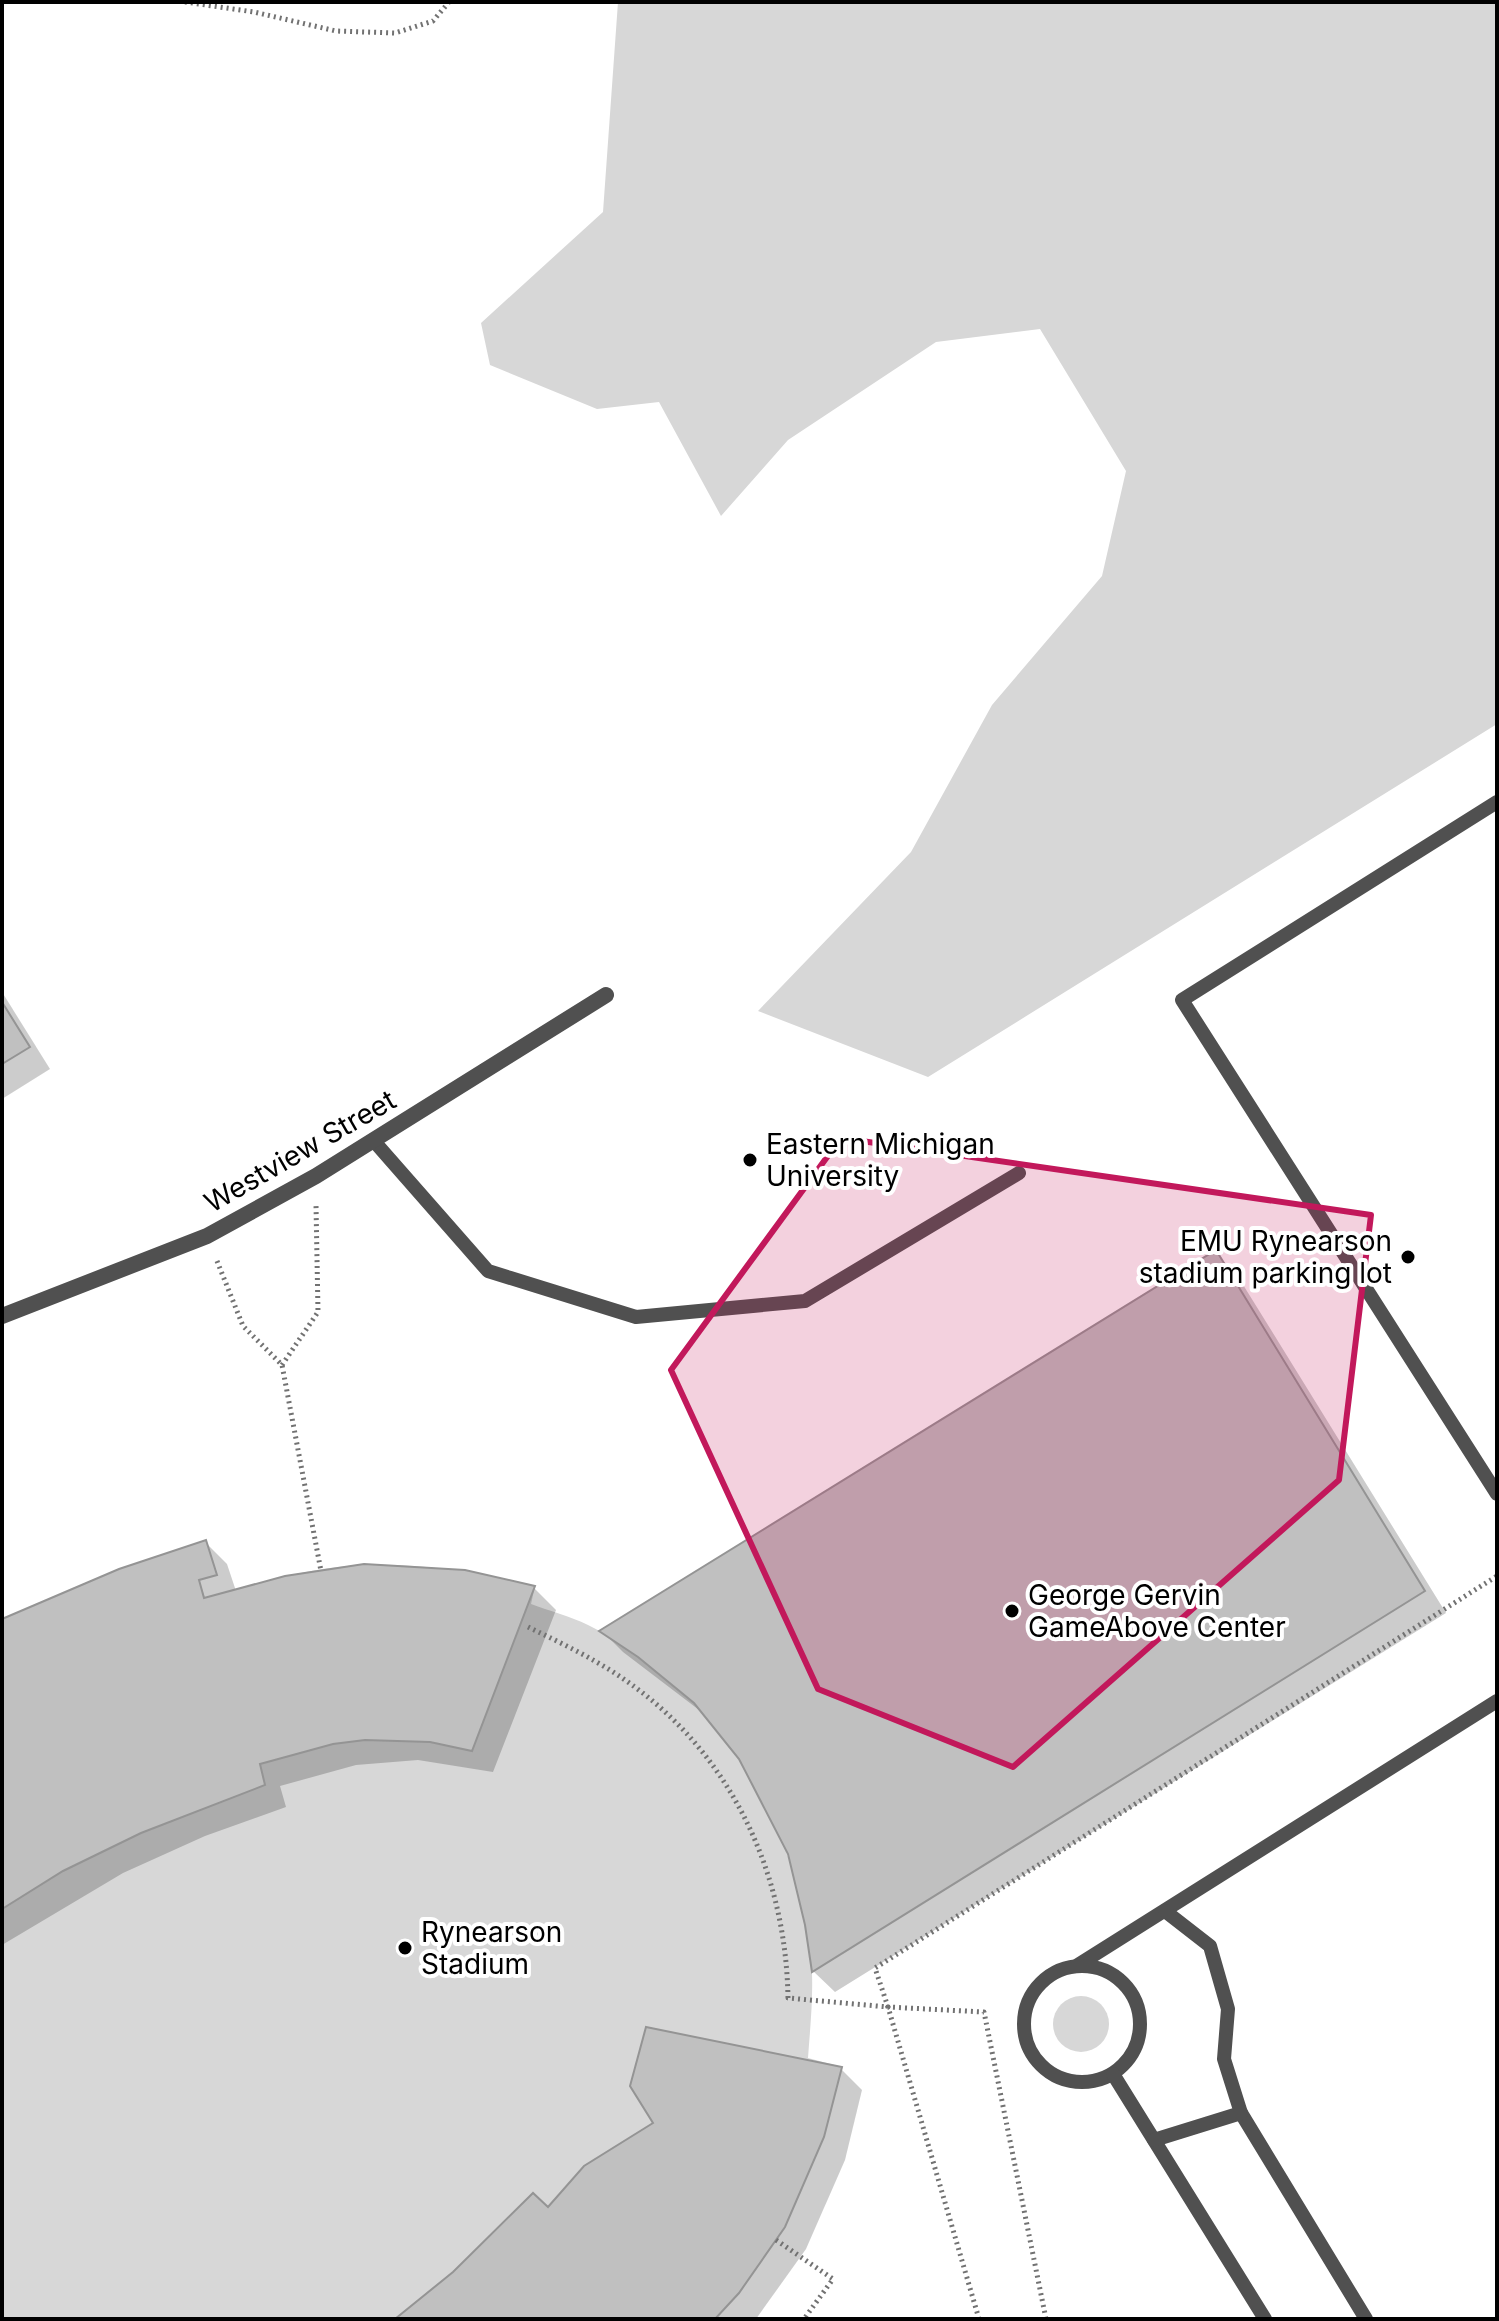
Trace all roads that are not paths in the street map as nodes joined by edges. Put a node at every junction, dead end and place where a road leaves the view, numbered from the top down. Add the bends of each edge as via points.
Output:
1 (1497, 802) edge
2 (606, 995) dead end
3 (373, 1140) junction
4 (1019, 1173) dead end
5 (2, 1316) edge
6 (1497, 1494) edge
7 (1497, 1701) edge
8 (1165, 1911) junction
9 (1078, 1965) junction
10 (1113, 2074) junction
11 (1241, 2113) junction
12 (1154, 2140) junction
13 (1265, 2319) edge
14 (1366, 2319) edge

1 - 6 lane via 1182,1000
2 - 3 street, Westview Street
3 - 4 lane via 488,1271 636,1317 805,1301
3 - 5 street, Westview Street via 207,1236
7 - 8 lane
8 - 9 lane
8 - 11 lane via 1210,1946 1228,2009 1224,2059
9 - 10 lane via 1099,1967 1124,1982 1139,2008 1140,2032 1132,2055
9 - 10 lane via 1049,1974 1029,1995 1022,2023 1029,2051 1046,2071 1070,2082 1094,2082
10 - 12 lane
11 - 12 lane
11 - 14 lane
12 - 13 lane

